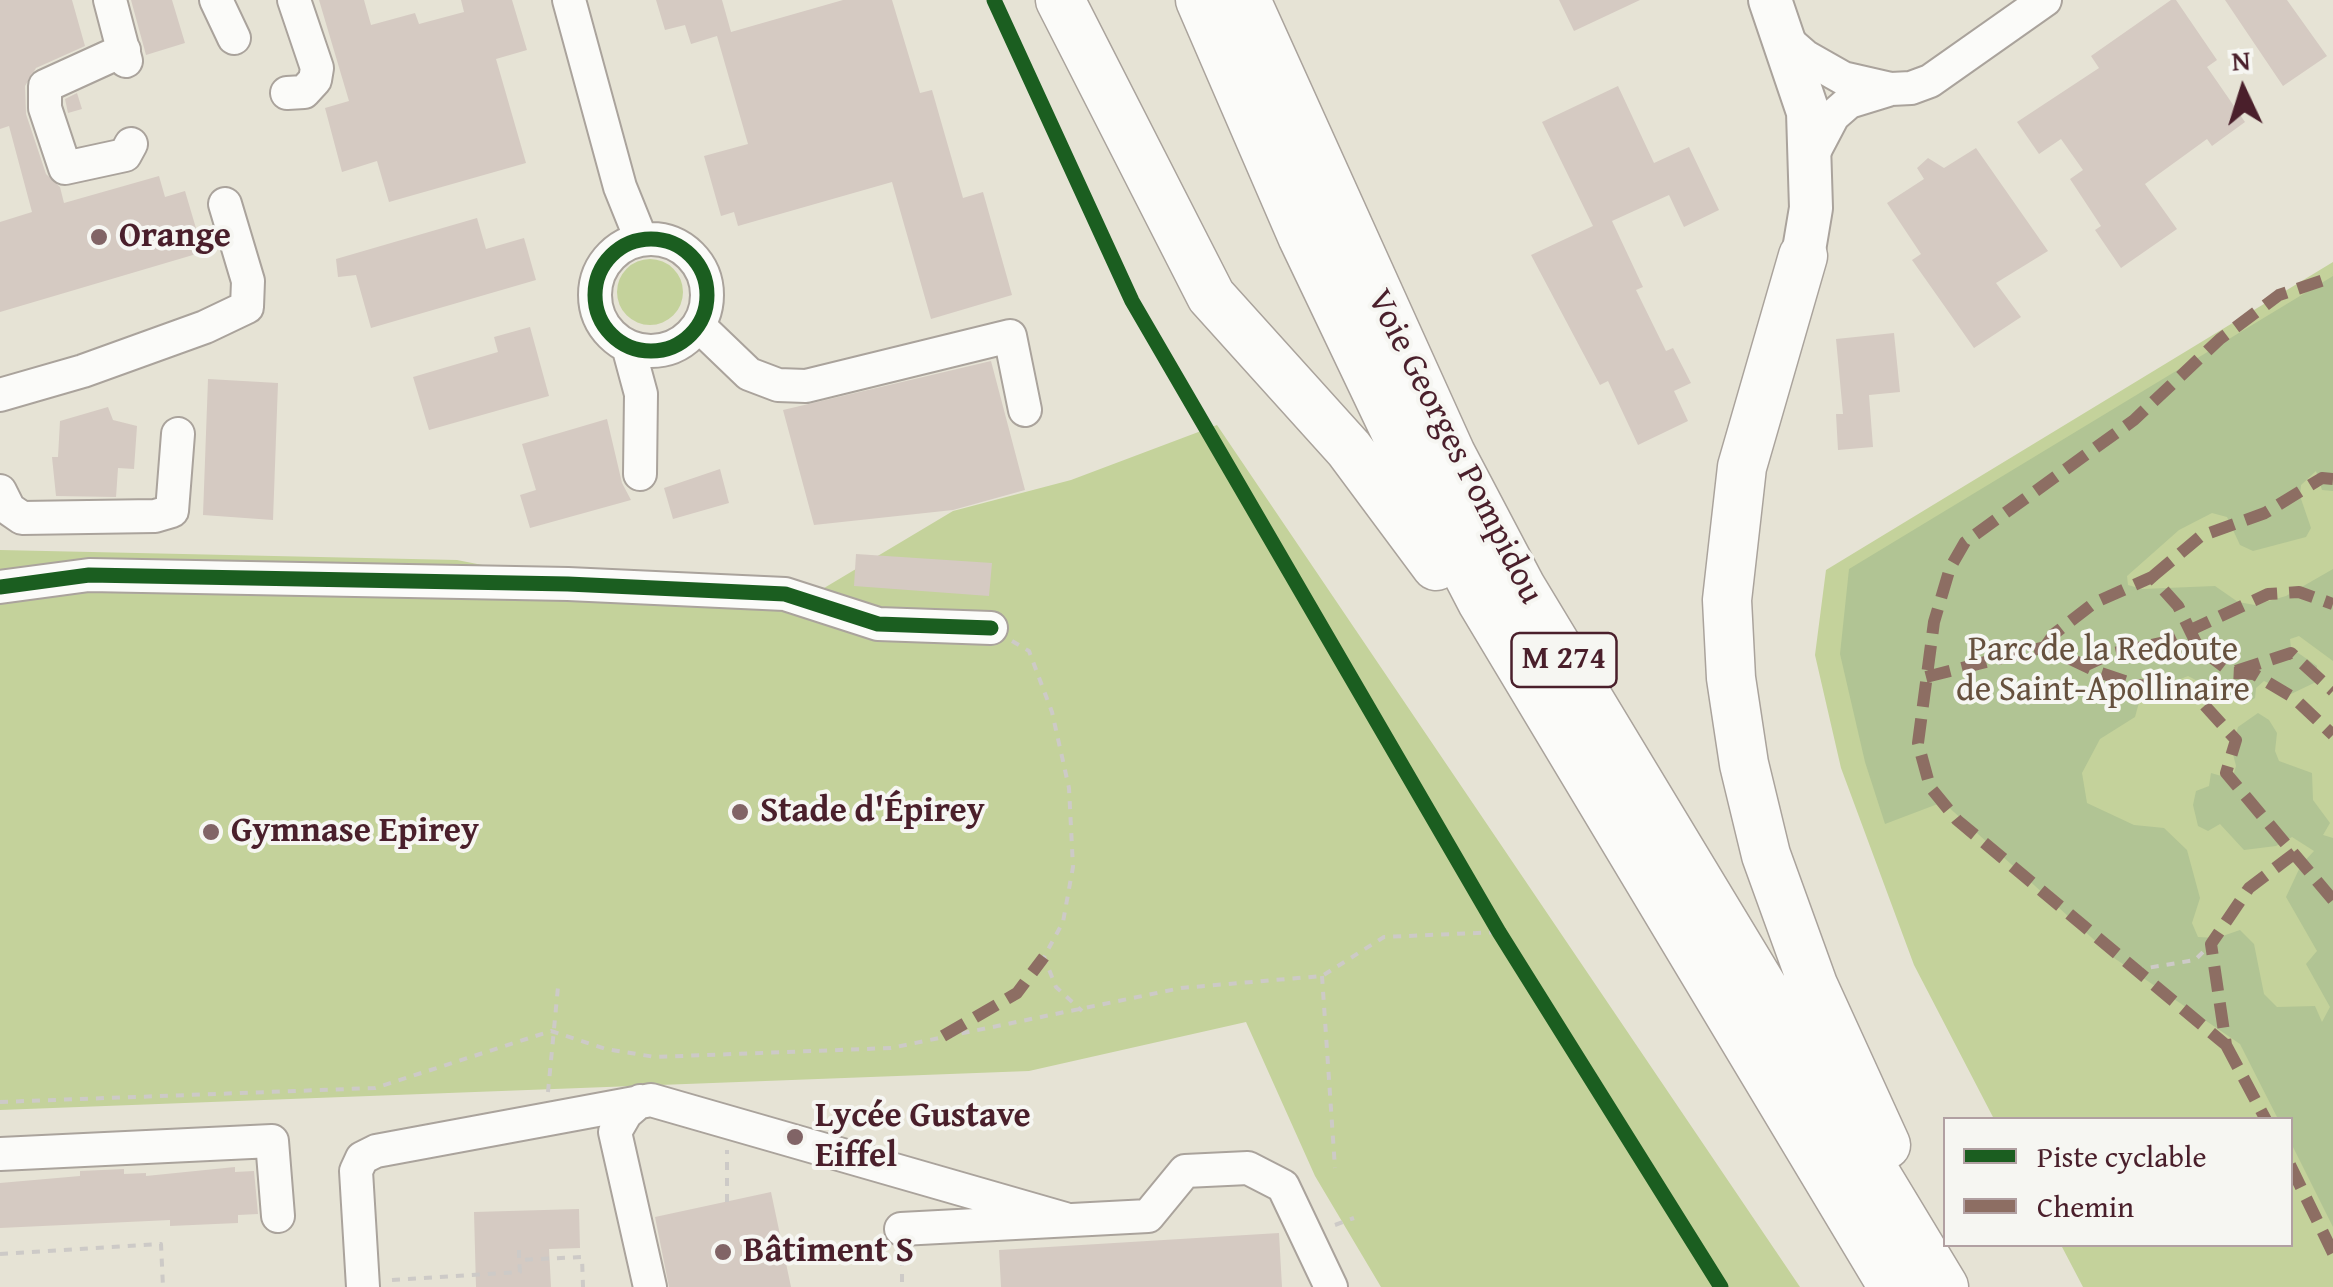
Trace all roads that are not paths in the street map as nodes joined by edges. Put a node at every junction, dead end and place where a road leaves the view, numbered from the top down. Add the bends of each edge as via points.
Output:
1 (110, 0) edge
2 (216, 0) edge
3 (294, 0) edge
4 (569, 0) edge
5 (1060, 0) edge
6 (1200, 0) edge
7 (1246, 0) edge
8 (1762, 0) edge
9 (2045, 0) edge
10 (1777, 12) edge
11 (234, 38) dead end
12 (1952, 66) junction
13 (1891, 90) junction
14 (287, 92) dead end
15 (130, 144) dead end
16 (1812, 154) junction
17 (225, 204) dead end
18 (642, 239) junction
19 (1803, 256) junction
20 (699, 326) junction
21 (628, 346) junction
22 (0, 394) edge
23 (1025, 410) dead end
24 (178, 434) dead end
25 (640, 474) dead end
26 (0, 490) edge
27 (0, 587) edge
28 (990, 628) road end
29 (1546, 713) junction
30 (640, 1102) junction
31 (579, 1113) junction
32 (616, 1132) junction
33 (0, 1154) edge
34 (278, 1216) dead end
35 (1064, 1219) junction
36 (902, 1229) dead end
37 (363, 1284) edge
38 (650, 1287) edge
39 (1331, 1287) edge
40 (1893, 1287) edge
41 (1944, 1287) edge
42 (1956, 1287) edge

1 - 15 street via 125,56 45,86 44,108 64,168 125,155
2 - 11 street
3 - 14 street via 317,68 304,92
4 - 18 street via 620,186
5 - 29 highway via 1211,296 1377,483
6 - 29 highway, Voie Georges Pompidou / M 274 via 1414,474
7 - 41 highway, Voie Georges Pompidou / M 274 via 1451,454 1512,570
8 - 19 street via 1789,100 1791,238
9 - 12 street
10 - 12 street via 1834,55 1887,70
10 - 13 street via 1806,57 1842,78
10 - 16 main road via 1808,112
12 - 13 street via 1930,81
13 - 16 street via 1848,102
16 - 19 main road
17 - 22 street via 248,281 247,307 118,358
18 - 20 street via 682,247 698,263 707,301
18 - 21 street via 608,258 595,294 610,333
19 - 42 highway via 1742,467 1727,600 1731,678 1766,855 1813,985
20 - 21 street via 670,348
20 - 23 street via 749,374 806,386 1010,336
21 - 25 street via 641,394
24 - 26 street via 172,511 22,518
27 - 28 street via 89,575 568,584 784,594 878,624
29 - 40 highway, Voie Georges Pompidou / M 274
30 - 31 street
30 - 32 street
30 - 35 street via 727,1120
31 - 32 street
31 - 37 street via 362,1158 356,1170
32 - 38 street
33 - 34 street via 272,1141
35 - 36 street
35 - 39 street via 1148,1216 1185,1171 1248,1168 1282,1186

